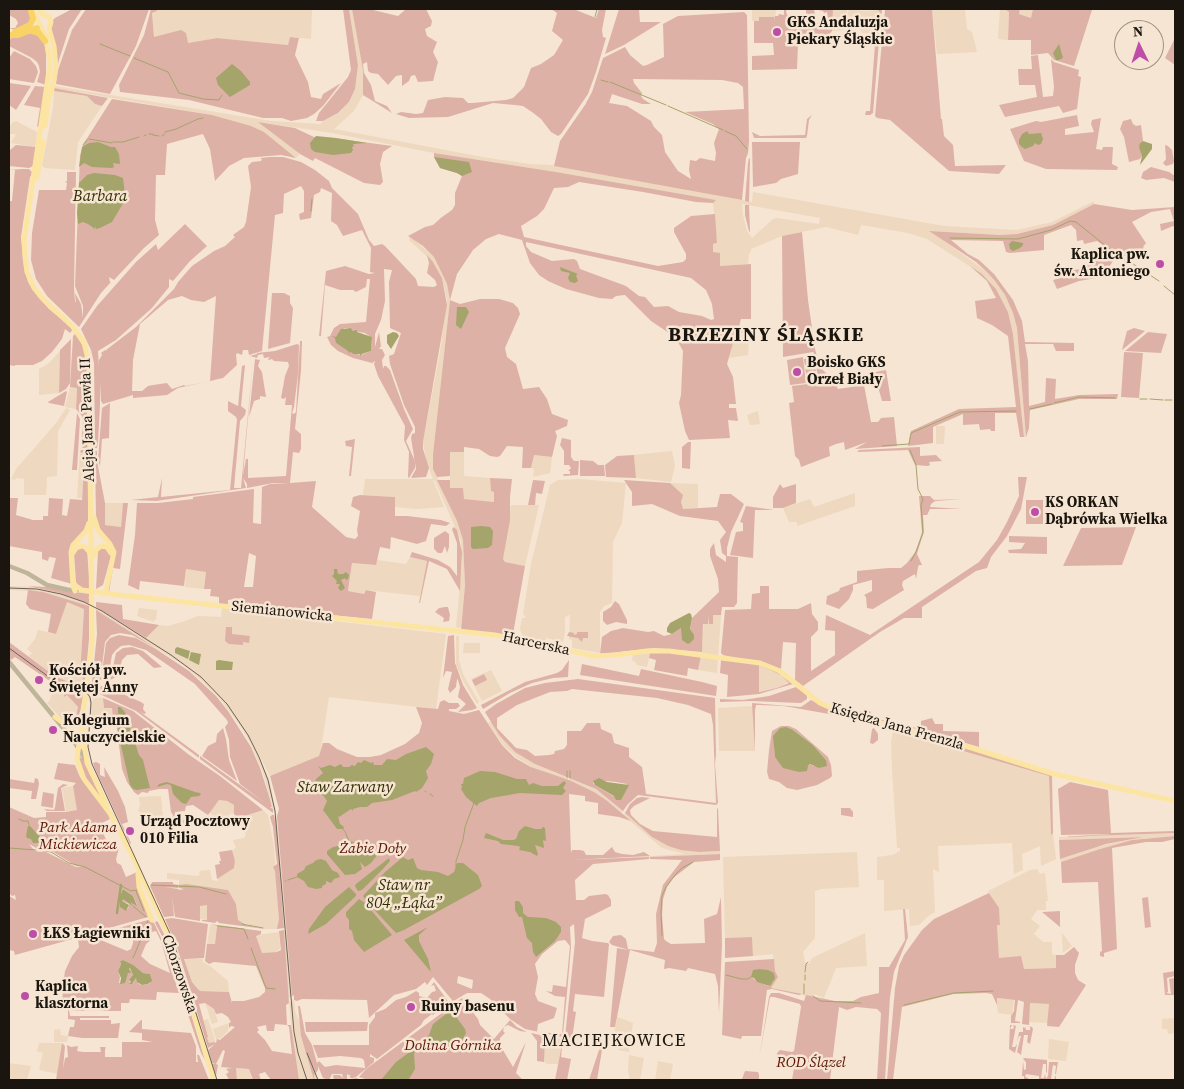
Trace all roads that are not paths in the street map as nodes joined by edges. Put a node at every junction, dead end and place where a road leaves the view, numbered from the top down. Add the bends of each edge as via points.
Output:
1 (33, 9) edge
2 (44, 15) junction
3 (37, 25) junction
4 (50, 27) junction
5 (28, 32) junction
6 (11, 33) edge
7 (46, 38) junction
8 (49, 103) junction
9 (74, 326) junction
10 (92, 517) junction
11 (92, 556) junction
12 (9, 566) edge
13 (73, 588) junction
14 (104, 592) junction
15 (445, 630) joint
16 (627, 653) joint
17 (9, 662) edge
18 (86, 700) junction
19 (83, 713) junction
20 (55, 718) junction
21 (88, 763) junction
22 (1175, 800) edge
23 (112, 816) junction
24 (126, 844) junction
25 (138, 874) junction
26 (158, 914) junction
27 (152, 920) dead end
28 (212, 1077) edge

1 - 2 main road
1 - 3 main road
1 - 6 highway via 30,26
1 - 7 main road
2 - 3 main road via 40,15
2 - 4 main road via 50,20
3 - 4 main road via 46,30
3 - 5 highway
3 - 6 highway
3 - 7 main road
4 - 8 main road via 56,70
5 - 6 highway
5 - 7 highway via 38,32
7 - 8 main road via 53,61
7 - 9 main road, Aleja Jana Pawła II via 47,90 24,240 27,272 44,300
8 - 9 main road, Aleja Jana Pawła II via 27,256 33,279 47,299
9 - 10 main road, Aleja Jana Pawła II via 90,352 92,363
10 - 11 main road, Aleja Jana Pawła II
10 - 13 main road via 72,549
10 - 14 main road via 114,552
11 - 13 main road via 85,547 74,550
11 - 14 main road via 101,546 107,546 111,552
11 - 18 main road, Aleja Jana Pawła II via 92,648
12 - 13 main road, Siemianowicka via 48,585
13 - 14 main road, Siemianowicka
13 - 14 main road
14 - 15 main road, Siemianowicka
15 - 16 main road, Harcerska via 519,639 594,656
16 - 22 main road, Księdza Jana Frenzla via 669,651 760,664 780,671 820,703 847,715 934,736 1054,774
17 - 20 main road, Chorzowska
18 - 19 main road, Aleja Jana Pawła II
18 - 21 main road, Aleja Jana Pawła II via 83,734
19 - 20 main road via 72,726
19 - 23 main road, Aleja Jana Pawła II via 78,764 84,779
20 - 21 main road, Chorzowska
21 - 23 main road, Chorzowska
23 - 24 main road, Chorzowska
24 - 25 main road, Chorzowska
24 - 26 main road, Chorzowska
25 - 26 main road, Chorzowska
25 - 27 main road via 139,886
26 - 28 main road, Chorzowska via 174,948

